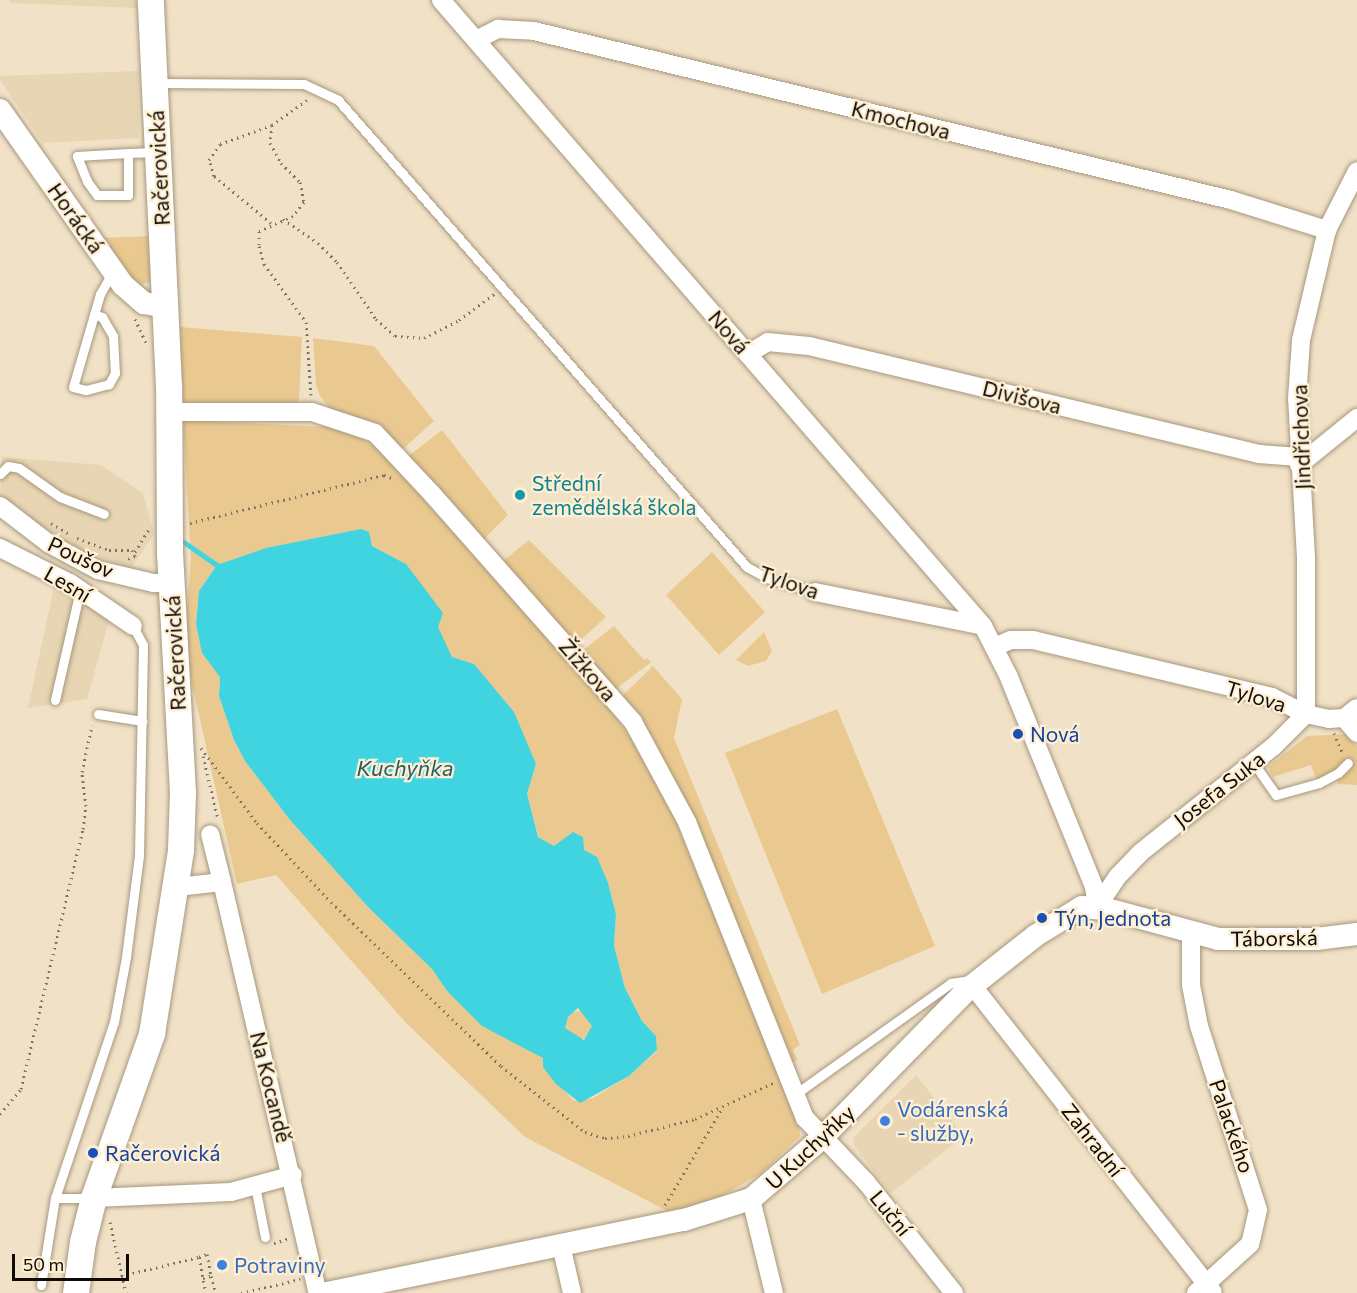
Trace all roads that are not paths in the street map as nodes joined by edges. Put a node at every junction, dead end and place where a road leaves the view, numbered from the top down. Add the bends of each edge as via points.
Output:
1 (152, 0) edge
2 (441, 0) edge
3 (476, 40) junction
4 (155, 83) junction
5 (0, 110) edge
6 (158, 152) junction
7 (128, 153) junction
8 (1357, 171) edge
9 (1327, 230) junction
10 (113, 271) junction
11 (166, 307) junction
12 (94, 314) junction
13 (748, 354) junction
14 (170, 412) junction
15 (1357, 418) edge
16 (1299, 461) junction
17 (0, 474) edge
18 (0, 506) edge
19 (104, 514) dead end
20 (48, 543) junction
21 (0, 548) edge
22 (40, 567) junction
23 (171, 583) junction
24 (80, 590) junction
25 (815, 592) joint
26 (134, 626) joint
27 (983, 626) junction
28 (995, 647) junction
29 (55, 700) dead end
30 (98, 714) road end
31 (1306, 714) junction
32 (1345, 715) edge
33 (142, 721) junction
34 (1357, 733) edge
35 (1253, 762) junction
36 (1348, 763) road end
37 (215, 829) road end
38 (222, 882) junction
39 (178, 886) junction
40 (1097, 907) junction
41 (1357, 934) edge
42 (1191, 935) junction
43 (975, 984) junction
44 (791, 1087) junction
45 (823, 1137) junction
46 (293, 1175) junction
47 (255, 1186) junction
48 (102, 1197) junction
49 (55, 1198) junction
50 (752, 1199) junction
51 (265, 1237) dead end
52 (561, 1245) junction
53 (41, 1286) dead end
54 (1206, 1290) edge
55 (76, 1293) edge
56 (329, 1293) edge
57 (572, 1293) edge
58 (774, 1293) edge
59 (954, 1293) edge

1 - 4 main road, Račerovická
2 - 3 street, Nová
3 - 9 street, Kmochova via 498,29 534,31 1231,200
3 - 13 street, Nová
4 - 6 main road, Račerovická
4 - 25 lane, Tylova via 304,84 338,100 747,567 767,578
5 - 10 street, Horácká
6 - 7 lane
6 - 11 main road, Račerovická
7 - 7 lane via 77,156 97,195 128,195
8 - 9 street, Jindřichova
9 - 16 street, Jindřichova via 1301,340 1297,399
10 - 11 street, Horácká via 144,303
10 - 12 lane
11 - 14 main road, Račerovická
12 - 12 lane via 73,387 86,390 109,384 116,363 110,327
13 - 16 street, Divišova via 768,342 809,346
13 - 27 street, Nová
14 - 23 main road, Račerovická
14 - 44 street, Žižkova via 312,412 375,433 633,722 687,822
15 - 16 street
16 - 31 street, Jindřichova via 1306,558
17 - 19 lane via 8,466 19,468 60,497
18 - 20 street, Poušov
20 - 22 street
20 - 23 street, Poušov via 98,570 153,583
21 - 22 street, Lesní
22 - 24 street, Lesní
23 - 39 main road, Račerovická via 183,793
24 - 26 street, Lesní
24 - 29 lane
25 - 27 street, Tylova
26 - 33 lane via 143,645
27 - 28 street, Nová
28 - 31 street, Tylova via 1020,639 1042,642 1272,697
28 - 40 street, Nová via 1094,887
30 - 33 lane
31 - 32 street
31 - 35 street, Josefa Suka
32 - 34 street
33 - 49 lane via 139,855 124,968 114,1022
35 - 36 lane via 1276,795 1319,783
35 - 40 street, Josefa Suka via 1140,853
37 - 38 street, Na Kocandě
38 - 39 street
38 - 46 street, Na Kocandě
39 - 48 main road, Račerovická via 152,1034
40 - 42 street, U Kuchyňky
40 - 43 street, U Kuchyňky via 1070,912
41 - 42 street, Táborská via 1316,939 1218,939
42 - 54 street, Palackého via 1191,985 1199,1026 1258,1210 1250,1244
43 - 44 lane via 951,983
43 - 45 street, U Kuchyňky
43 - 54 street, Zahradní
44 - 45 street, Žižkova via 805,1118
45 - 50 street, U Kuchyňky
45 - 59 street, Luční via 866,1182
46 - 47 street
46 - 56 street, Na Kocandě
47 - 48 street via 231,1192
47 - 51 lane
48 - 49 lane
48 - 55 main road, Račerovická via 83,1242
49 - 53 lane
50 - 52 street, U Kuchyňky
50 - 58 street
52 - 56 street, U Kuchyňky
52 - 57 street

